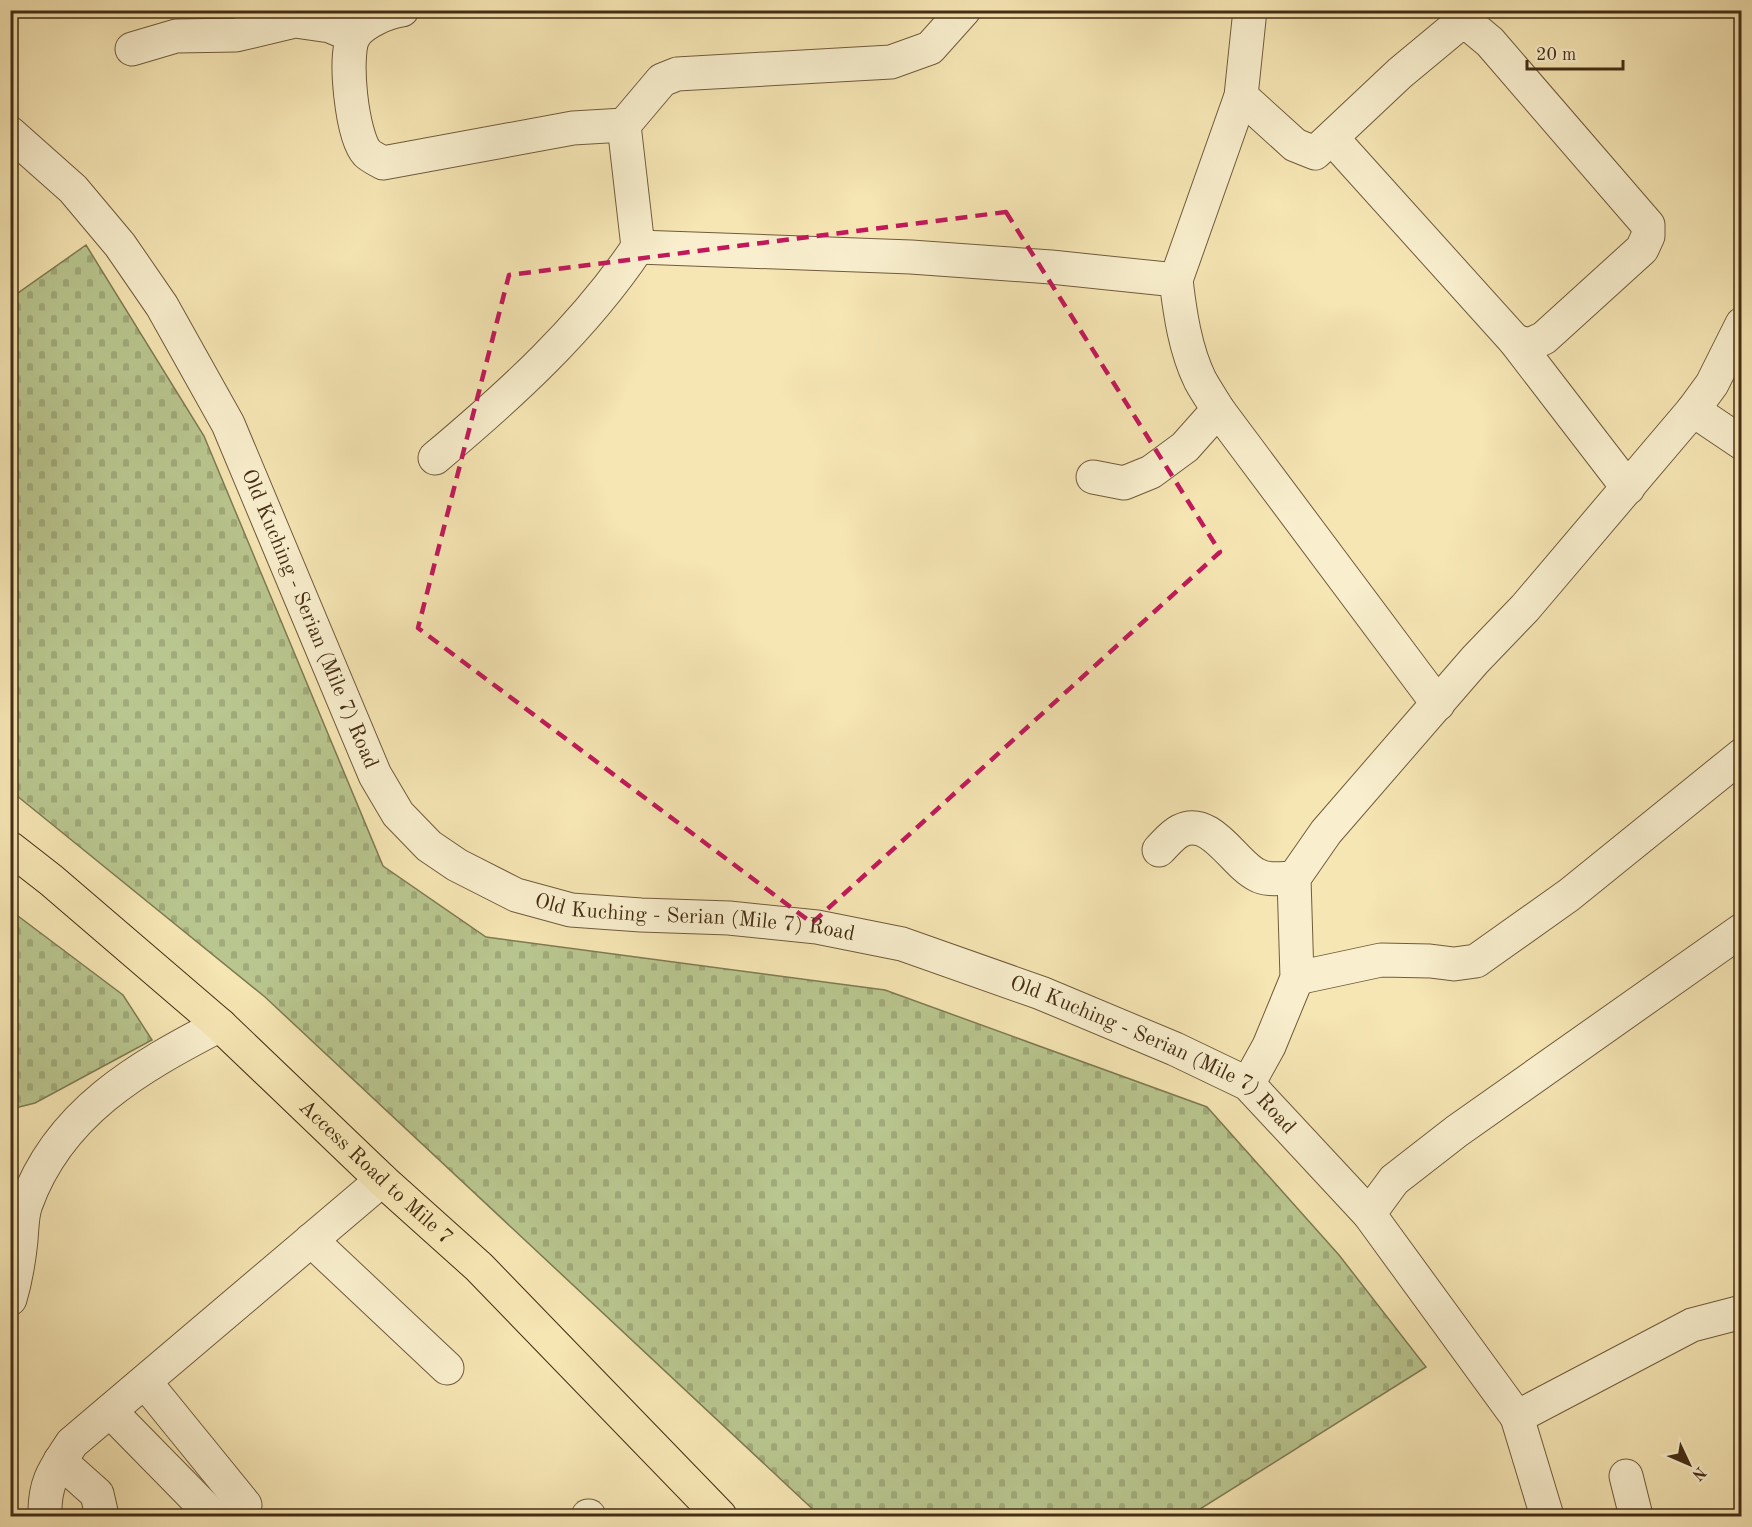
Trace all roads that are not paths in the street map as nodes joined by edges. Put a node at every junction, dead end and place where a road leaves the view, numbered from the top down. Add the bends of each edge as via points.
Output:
1 (964, 10) edge
2 (1250, 10) edge
3 (397, 11) edge
4 (354, 36) junction
5 (132, 49) dead end
6 (1241, 96) junction
7 (624, 125) junction
8 (10, 133) edge
9 (1332, 138) junction
10 (638, 247) junction
11 (1176, 280) junction
12 (1742, 324) edge
13 (1515, 341) junction
14 (1693, 410) junction
15 (1220, 411) junction
16 (1742, 443) edge
17 (435, 458) dead end
18 (1093, 477) dead end
19 (1628, 488) junction
20 (1438, 704) junction
21 (1742, 755) edge
22 (10, 848) edge
23 (1159, 850) dead end
24 (1294, 879) junction
25 (1742, 930) edge
26 (1297, 978) junction
27 (220, 1025) junction
28 (1248, 1084) junction
29 (382, 1180) junction
30 (1369, 1214) junction
31 (311, 1240) junction
32 (10, 1299) edge
33 (1742, 1312) edge
34 (447, 1368) dead end
35 (145, 1382) junction
36 (110, 1411) junction
37 (1517, 1416) junction
38 (60, 1461) junction
39 (1626, 1476) dead end
40 (245, 1505) dead end
41 (45, 1516) edge
42 (102, 1516) edge
43 (213, 1516) edge
44 (720, 1516) edge
45 (1547, 1516) edge
46 (1636, 1516) edge

1 - 7 street via 930,48 891,62 677,74 662,80
2 - 6 street
3 - 4 street via 368,24
4 - 5 street via 330,26 295,21 236,35 176,36
4 - 7 street via 348,54 352,113 367,153 383,163 573,128
6 - 9 street via 1295,145 1315,153
6 - 11 street
7 - 10 street
8 - 28 street, Old Kuching - Serian (Mile 7) Road via 73,189 120,245 162,306 228,424 375,775 398,813 429,846 457,866 516,895 571,910 729,918 806,926 902,944 1041,993
9 - 13 street
9 - 13 street via 1400,73 1460,24 1472,27 1490,42 1648,225 1642,249 1544,338 1529,345
10 - 11 street via 911,257
10 - 17 street via 585,318 505,398
11 - 15 street via 1188,346 1199,378
12 - 14 street via 1712,384
13 - 19 street
14 - 16 street
14 - 19 street
15 - 18 street via 1185,447 1151,472 1124,483
15 - 20 street
19 - 20 street
20 - 24 street via 1326,832
21 - 26 street via 1569,895 1476,961 1454,964 1381,960
22 - 27 main road, Access Road to Mile 7
23 - 24 street via 1180,831 1196,829 1211,834 1259,877
24 - 26 street
25 - 30 street via 1457,1131 1394,1180
26 - 28 street via 1269,1046
27 - 29 main road, Access Road to Mile 7
27 - 32 street via 124,1081 85,1112 53,1150 25,1206 18,1271
28 - 30 street, Old Kuching - Serian (Mile 7) Road
29 - 31 street
29 - 44 main road, Access Road to Mile 7 via 479,1267
30 - 37 street, Old Kuching - Serian (Mile 7) Road
31 - 34 street
31 - 35 street
33 - 37 street via 1692,1325
35 - 36 street
35 - 40 street
36 - 38 street via 72,1443
36 - 43 street
37 - 45 street, Old Kuching - Serian (Mile 7) Road
38 - 41 street via 52,1473 44,1503
38 - 42 street via 98,1494
39 - 46 street

